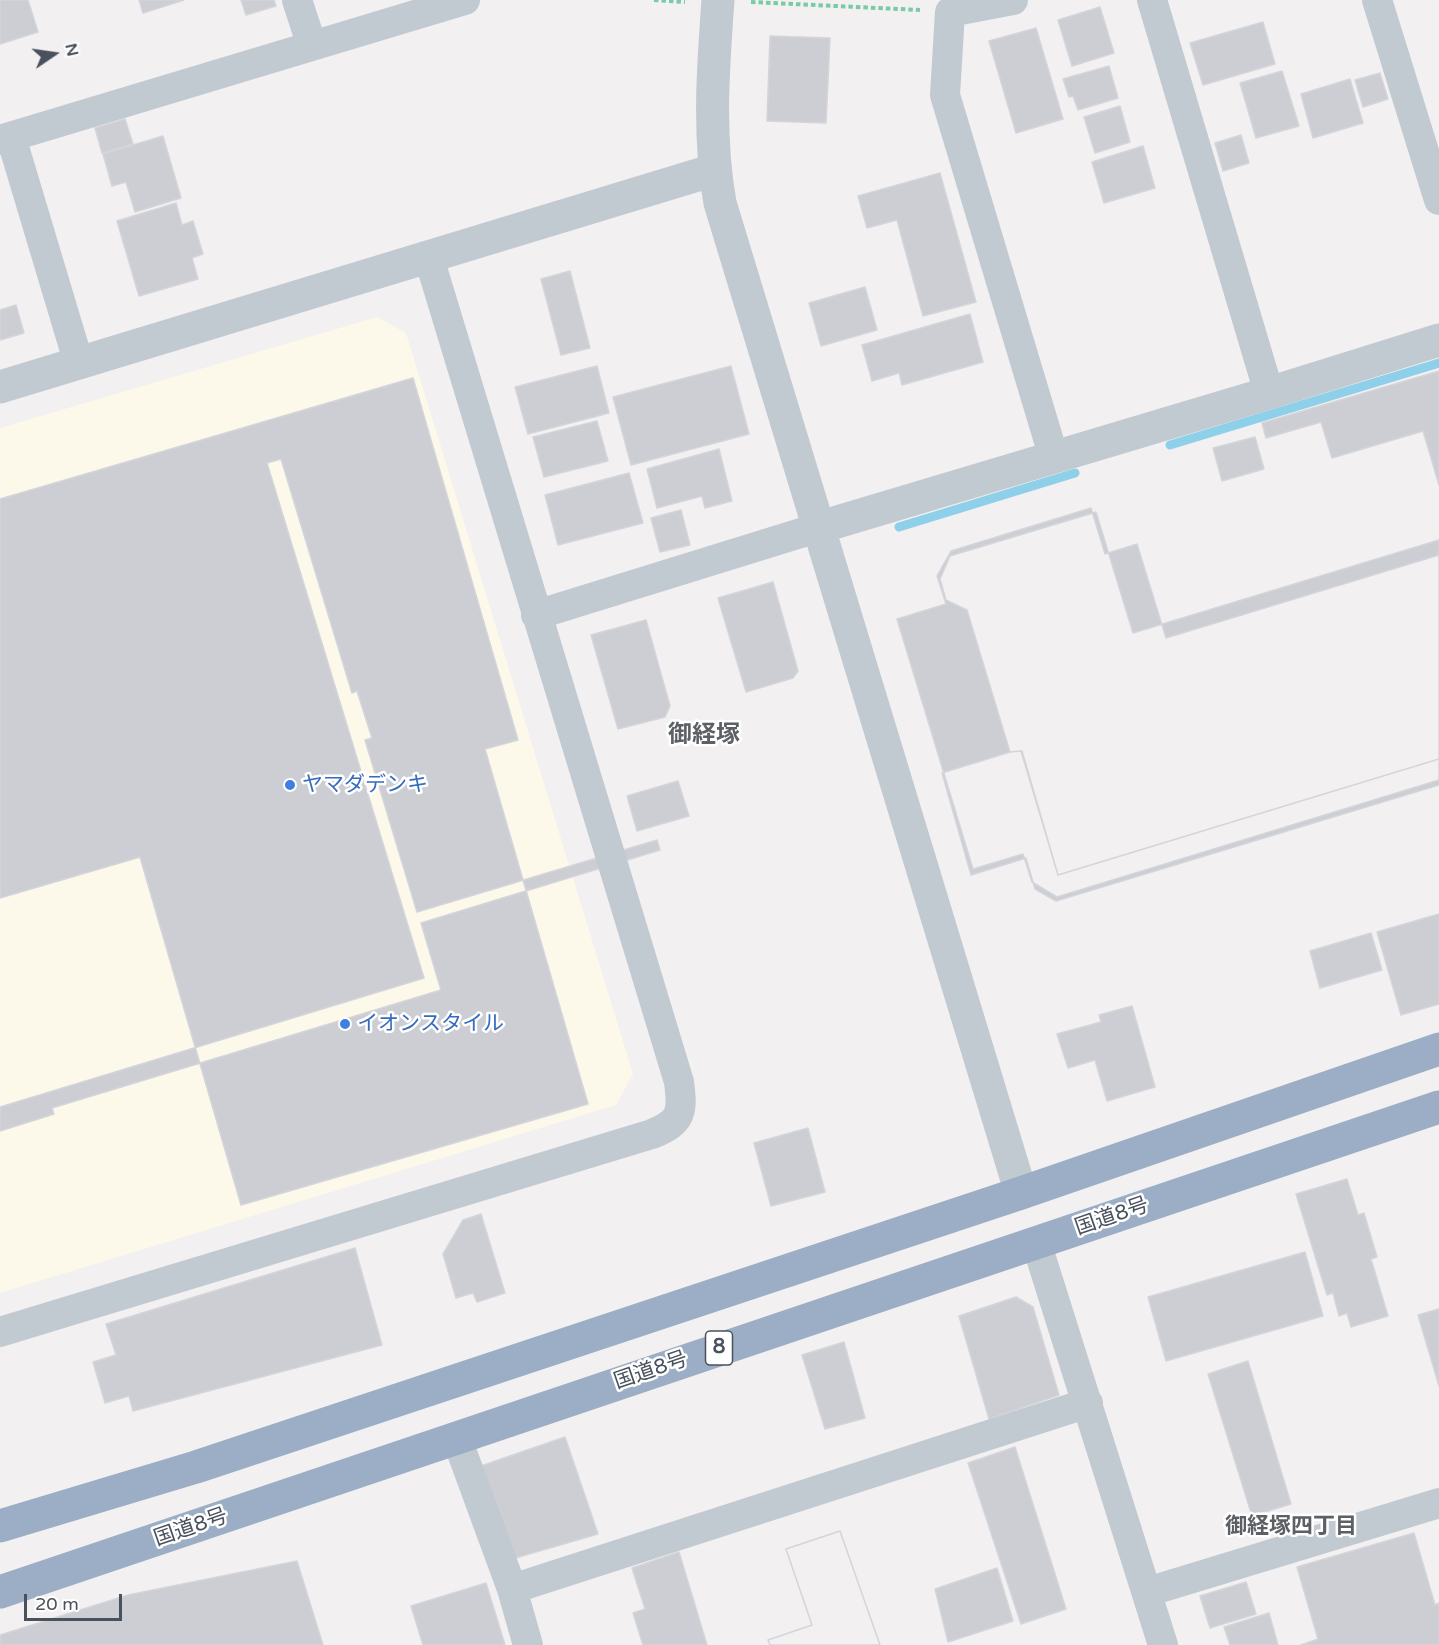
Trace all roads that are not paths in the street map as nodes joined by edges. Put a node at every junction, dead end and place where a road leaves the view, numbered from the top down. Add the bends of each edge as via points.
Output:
1 (297, 0) edge
2 (465, 0) edge
3 (1013, 0) edge
4 (1152, 0) edge
5 (1377, 0) edge
6 (703, 1) edge
7 (312, 46) junction
8 (1427, 117) edge
9 (6, 139) edge
10 (714, 170) junction
11 (1439, 200) edge
12 (429, 258) junction
13 (1439, 340) edge
14 (79, 364) junction
15 (0, 387) edge
16 (1269, 393) junction
17 (1054, 458) junction
18 (817, 528) junction
19 (536, 615) junction
20 (1439, 1049) edge
21 (1439, 1107) edge
22 (1021, 1193) junction
23 (1036, 1242) junction
24 (0, 1332) edge
25 (1088, 1403) junction
26 (457, 1439) junction
27 (1439, 1503) edge
28 (0, 1526) edge
29 (512, 1589) junction
30 (0, 1592) edge
31 (1147, 1592) junction
32 (528, 1645) edge
33 (1163, 1645) edge

1 - 7 street
2 - 7 street
3 - 17 street via 950,12 945,95
4 - 16 street
5 - 8 street
6 - 10 street
7 - 9 street
8 - 11 street
9 - 14 street
10 - 12 street
10 - 18 street via 720,203
12 - 14 street
12 - 19 street
13 - 16 street
14 - 15 street
16 - 17 street
17 - 18 street
18 - 19 street
18 - 22 street
19 - 24 street via 679,1082 679,1117 652,1134
20 - 22 highway
21 - 23 highway, 国道8号 / 8
22 - 28 highway via 196,1467
23 - 25 street
23 - 26 highway, 国道8号 / 8
25 - 29 street
25 - 31 street
26 - 29 street
26 - 30 highway, 国道8号 / 8
27 - 31 street
29 - 32 street
31 - 33 street

